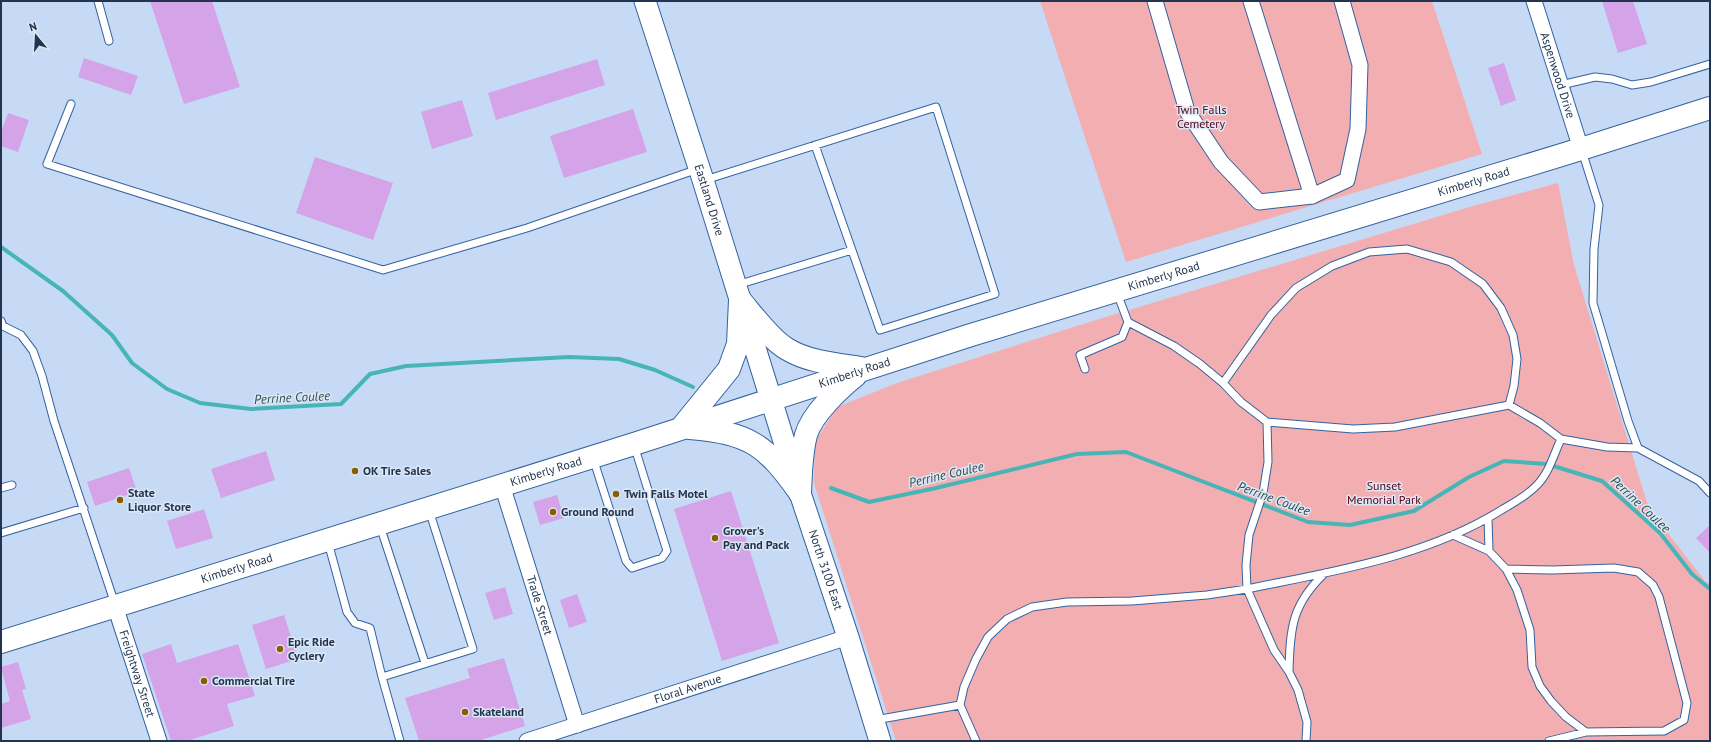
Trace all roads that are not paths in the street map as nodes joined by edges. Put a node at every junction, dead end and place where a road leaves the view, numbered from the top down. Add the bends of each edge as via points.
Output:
1 (98, 1) edge
2 (645, 1) edge
3 (1155, 1) edge
4 (1251, 1) edge
5 (1342, 1) edge
6 (1534, 1) edge
7 (109, 41) dead end
8 (1710, 64) edge
9 (1561, 85) junction
10 (71, 104) dead end
11 (1710, 108) edge
12 (815, 145) junction
13 (1581, 149) junction
14 (701, 175) junction
15 (1312, 196) junction
16 (852, 250) junction
17 (1117, 290) junction
18 (738, 293) junction
19 (1, 320) edge
20 (1128, 322) junction
21 (864, 368) junction
22 (1085, 369) dead end
23 (1223, 383) junction
24 (771, 399) junction
25 (1509, 405) junction
26 (1267, 422) junction
27 (682, 427) junction
28 (1561, 439) junction
29 (634, 444) junction
30 (1638, 448) junction
31 (592, 456) junction
32 (12, 485) dead end
33 (502, 485) junction
34 (1, 488) edge
35 (800, 493) junction
36 (1710, 493) edge
37 (84, 508) junction
38 (429, 508) junction
39 (1488, 518) junction
40 (379, 524) junction
41 (1, 533) edge
42 (1453, 536) junction
43 (328, 540) junction
44 (1489, 551) junction
45 (1506, 569) junction
46 (1326, 573) junction
47 (1247, 589) junction
48 (115, 606) junction
49 (848, 637) junction
50 (1, 642) edge
51 (425, 663) junction
52 (1289, 672) junction
53 (382, 677) junction
54 (960, 705) junction
55 (874, 721) junction
56 (576, 725) junction
57 (1586, 732) junction
58 (159, 741) edge
59 (400, 741) edge
60 (527, 741) edge
61 (880, 741) edge
62 (976, 741) edge
63 (1306, 741) edge
64 (1549, 741) edge

1 - 7 lane
2 - 14 main road, Eastland Drive
3 - 15 street via 1188,111 1222,162 1259,202
4 - 15 street
5 - 15 street via 1360,65 1358,129 1347,180
6 - 9 street, Aspenwood Drive
8 - 9 lane via 1651,82 1632,85 1595,76
9 - 13 street, Aspenwood Drive
10 - 14 lane via 47,164 383,270
11 - 13 main road, Kimberly Road
12 - 14 lane
12 - 16 lane
12 - 16 lane via 936,107 995,294 880,330
13 - 17 main road, Kimberly Road
13 - 30 lane via 1599,205 1594,250 1593,303
14 - 18 main road, Eastland Drive
16 - 18 lane
17 - 20 lane
17 - 21 main road, Kimberly Road
18 - 21 main road via 762,327 786,349 812,360
18 - 24 main road, Eastland Drive
18 - 27 main road via 738,344 729,369
19 - 37 lane via 3,326 21,335 33,351
20 - 22 lane via 1122,337 1080,355
20 - 23 lane via 1174,346
21 - 24 main road, Kimberly Road
21 - 35 main road via 838,389 822,407 806,433 802,452
23 - 25 lane via 1271,315 1296,288 1332,266 1369,252 1407,250 1451,262 1483,284 1501,308 1513,334 1517,359
23 - 26 lane via 1241,402
24 - 27 main road, Kimberly Road
24 - 35 main road, North 3100 East
25 - 26 lane via 1395,427 1353,429
25 - 28 lane
26 - 47 lane via 1268,462 1263,493 1249,535
27 - 29 main road, Kimberly Road
27 - 35 main road via 715,430 752,442 768,453
28 - 30 lane via 1607,447
28 - 39 lane via 1544,477 1526,495
29 - 31 main road, Kimberly Road
29 - 31 lane via 667,551 662,558 632,568 626,561
30 - 36 lane via 1699,481
31 - 33 main road, Kimberly Road
32 - 34 lane
33 - 38 main road, Kimberly Road
33 - 56 street, Trade Street
35 - 49 main road, North 3100 East
37 - 41 lane
37 - 48 lane
38 - 40 main road, Kimberly Road
38 - 51 lane via 473,650
39 - 42 lane
39 - 44 lane
40 - 43 main road, Kimberly Road
40 - 51 lane
42 - 44 lane
42 - 46 lane via 1399,555
43 - 48 main road, Kimberly Road
43 - 53 lane via 347,612 355,623 370,628
44 - 45 lane
45 - 57 lane via 1517,590 1530,630 1532,667 1540,686 1566,717
45 - 57 lane via 1614,568 1638,572 1653,585 1659,597 1687,703 1684,720 1664,731
46 - 47 lane
46 - 52 lane via 1310,587 1295,615 1290,642
47 - 52 lane via 1274,650
47 - 54 lane via 1207,595 1067,602 1032,607 1007,619 988,637 964,687
48 - 50 main road, Kimberly Road
48 - 58 street, Freightway Street
49 - 55 main road, North 3100 East
49 - 56 street, Floral Avenue
51 - 53 lane
52 - 63 lane via 1298,690 1307,722
53 - 59 lane
54 - 55 lane
54 - 62 lane
55 - 61 main road, North 3100 East
56 - 60 street, Floral Avenue
57 - 64 lane

